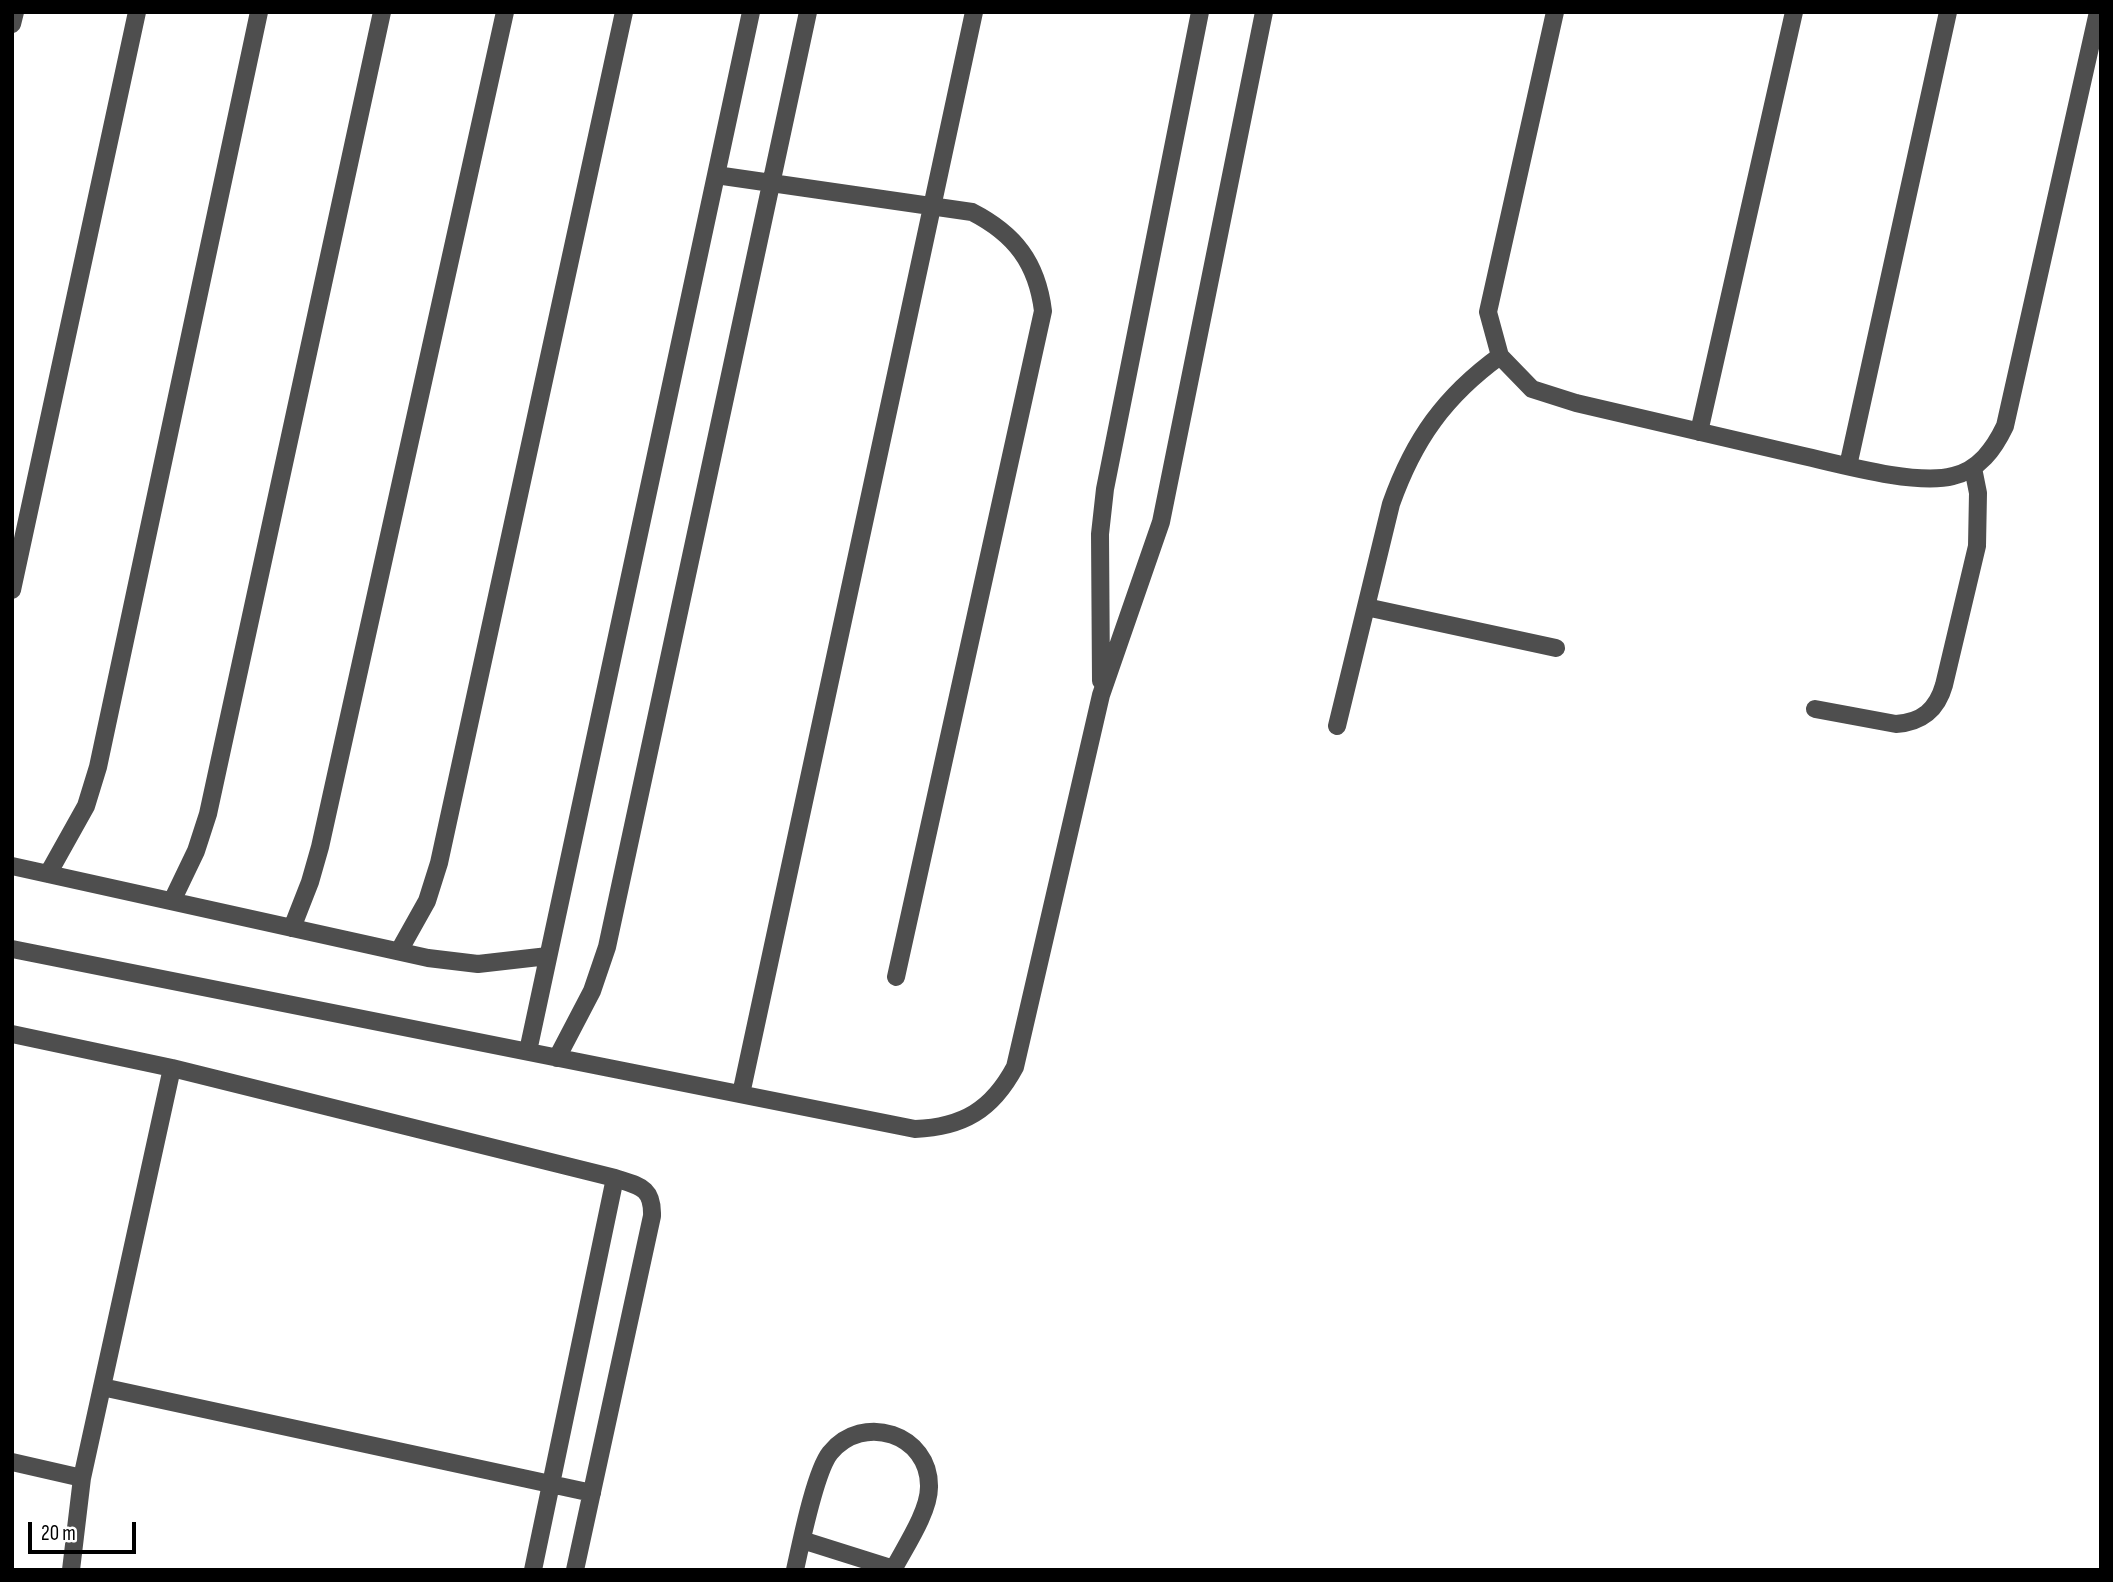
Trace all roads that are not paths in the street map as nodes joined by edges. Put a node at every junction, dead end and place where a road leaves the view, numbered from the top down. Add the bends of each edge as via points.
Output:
1 (15, 12) edge
2 (138, 12) edge
3 (260, 12) edge
4 (382, 12) edge
5 (505, 12) edge
6 (624, 12) edge
7 (751, 12) edge
8 (808, 12) edge
9 (974, 12) edge
10 (1199, 12) edge
11 (1264, 12) edge
12 (1555, 12) edge
13 (1794, 12) edge
14 (1948, 12) edge
15 (2098, 12) edge
16 (12, 24) edge
17 (716, 175) junction
18 (771, 183) junction
19 (932, 206) junction
20 (1500, 356) junction
21 (1699, 432) junction
22 (1848, 466) junction
23 (1973, 468) junction
24 (12, 590) edge
25 (1366, 607) junction
26 (1556, 648) dead end
27 (1101, 695) junction
28 (1815, 709) dead end
29 (1337, 726) dead end
30 (12, 866) edge
31 (48, 874) junction
32 (172, 901) junction
33 (292, 928) junction
34 (12, 949) edge
35 (399, 951) junction
36 (548, 956) junction
37 (896, 977) dead end
38 (12, 1034) edge
39 (528, 1051) junction
40 (557, 1058) junction
41 (172, 1068) junction
42 (741, 1094) junction
43 (615, 1178) junction
44 (102, 1387) junction
45 (12, 1462) edge
46 (82, 1478) junction
47 (551, 1485) junction
48 (592, 1493) junction
49 (802, 1540) junction
50 (894, 1569) edge
51 (71, 1570) edge
52 (533, 1570) edge
53 (575, 1570) edge
54 (795, 1570) edge

1 - 16 lane
2 - 24 lane
3 - 31 lane via 98,767 86,806
4 - 32 lane via 208,814 197,851
5 - 33 lane via 320,848
6 - 35 lane via 439,863 427,901
7 - 17 lane
8 - 18 lane
9 - 19 lane
10 - 27 lane via 1105,489 1100,534
11 - 27 lane via 1161,522
12 - 20 lane via 1488,312
13 - 21 lane
14 - 22 lane
15 - 23 lane via 2005,426 1987,457
17 - 18 lane
17 - 36 lane
18 - 19 lane
18 - 40 lane via 607,947 592,991
19 - 37 lane via 972,212 1008,236 1033,271 1043,311
19 - 42 lane
20 - 21 lane via 1532,389
20 - 25 lane via 1452,396 1415,446 1391,503
21 - 22 lane
22 - 23 lane via 1922,479 1957,476
23 - 28 lane via 1978,493 1977,546 1944,685 1933,709 1910,723 1896,724
25 - 26 lane
25 - 29 lane
27 - 42 lane via 1021,1048 1006,1085 993,1100 958,1122 915,1129
30 - 31 lane
31 - 32 lane
32 - 33 lane
33 - 35 lane
34 - 39 lane
35 - 36 lane via 478,964
36 - 39 lane
38 - 41 lane
39 - 40 lane
40 - 42 lane
41 - 43 lane
41 - 44 lane
43 - 47 lane
43 - 48 lane via 643,1188 652,1216
44 - 46 lane
44 - 47 lane
45 - 46 lane
46 - 51 lane
47 - 48 lane
47 - 52 lane
48 - 53 lane
49 - 50 lane
49 - 50 lane via 829,1455 857,1433 892,1433 921,1455 929,1490
49 - 54 lane

